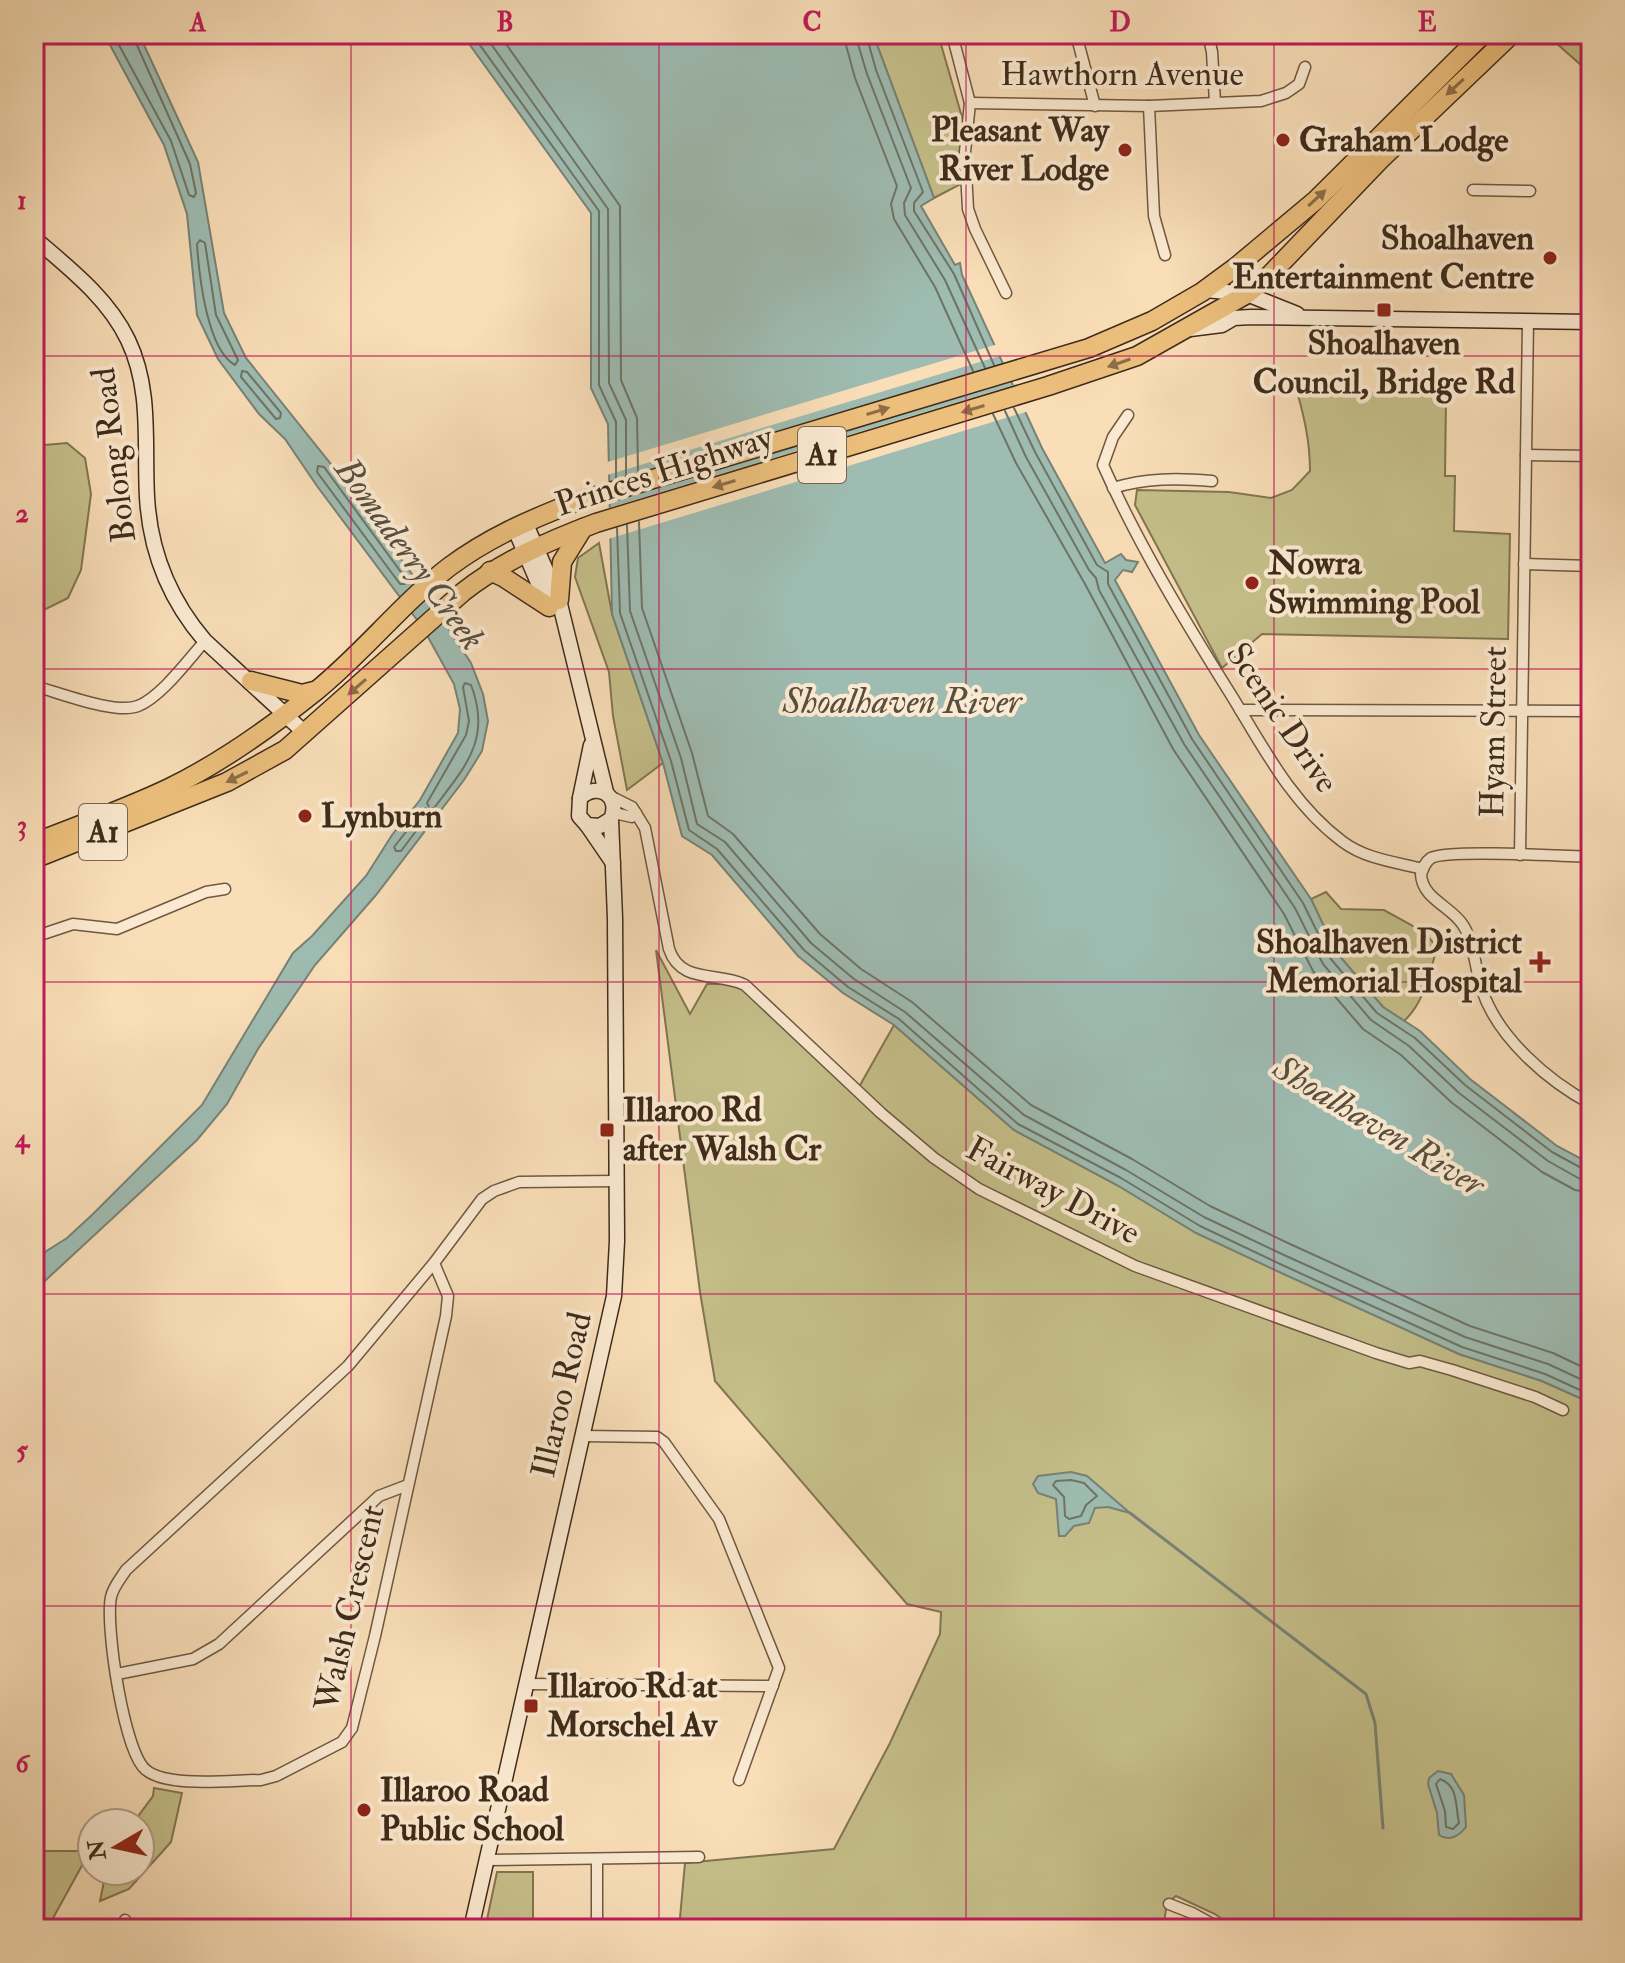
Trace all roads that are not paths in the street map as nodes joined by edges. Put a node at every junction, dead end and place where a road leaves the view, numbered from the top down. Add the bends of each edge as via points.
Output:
1 (952, 34) edge
2 (1076, 34) edge
3 (1208, 34) edge
4 (1483, 34) edge
5 (1512, 34) edge
6 (1305, 67) dead end
7 (1215, 102) junction
8 (970, 103) junction
9 (1095, 106) junction
10 (1149, 106) junction
11 (1473, 190) dead end
12 (1530, 191) dead end
13 (34, 238) edge
14 (1165, 255) dead end
15 (1206, 290) junction
16 (1006, 293) dead end
17 (1247, 294) junction
18 (1307, 318) junction
19 (1528, 321) junction
20 (1591, 322) edge
21 (1186, 330) junction
22 (1128, 415) dead end
23 (1526, 455) junction
24 (1591, 456) edge
25 (1212, 481) dead end
26 (1113, 488) junction
27 (520, 524) junction
28 (590, 526) junction
29 (531, 550) junction
30 (1524, 564) junction
31 (1591, 566) edge
32 (490, 571) junction
33 (554, 603) junction
34 (205, 641) junction
35 (246, 678) junction
36 (34, 686) edge
37 (317, 690) junction
38 (1240, 710) junction
39 (1523, 710) junction
40 (1591, 711) edge
41 (281, 716) junction
42 (301, 736) junction
43 (591, 740) junction
44 (608, 794) junction
45 (580, 798) junction
46 (636, 813) junction
47 (612, 816) junction
48 (587, 825) junction
49 (34, 843) edge
50 (1520, 855) junction
51 (1591, 857) edge
52 (34, 859) edge
53 (614, 863) junction
54 (1423, 869) junction
55 (225, 889) dead end
56 (34, 937) edge
57 (1591, 1104) edge
58 (616, 1181) junction
59 (434, 1263) junction
60 (1563, 1410) dead end
61 (583, 1436) junction
62 (408, 1485) junction
63 (117, 1674) junction
64 (528, 1684) junction
65 (773, 1686) junction
66 (739, 1780) dead end
67 (699, 1857) dead end
68 (597, 1859) junction
69 (487, 1860) junction
70 (1169, 1904) dead end
71 (471, 1929) edge
72 (597, 1929) edge
73 (1221, 1929) edge

1 - 8 street
2 - 9 street
3 - 7 street
15 -> 4 highway, Princes Highway / A1 via 1316,200
5 -> 17 highway, Princes Highway / A1
6 - 7 street, Hawthorn Avenue via 1299,84 1274,99
7 - 10 street, Hawthorn Avenue
8 - 9 street, Hawthorn Avenue
8 - 16 street via 965,152 968,209
9 - 10 street, Hawthorn Avenue
10 - 14 street via 1154,216
11 - 12 street
13 - 34 main road, Bolong Road via 108,307 129,342 145,403 152,542 167,584
15 - 17 main road
27 -> 15 highway, Princes Highway / A1 via 589,498 1089,348
17 - 18 main road
17 - 21 highway, Princes Highway / A1
18 - 19 main road
18 - 21 main road via 1234,318
19 - 20 main road
19 - 23 street, Hyam Street
21 -> 28 highway, Princes Highway / A1 via 1137,356 1048,386
22 - 26 street, Scenic Drive via 1103,465
23 - 24 street
23 - 30 street, Hyam Street
25 - 26 street via 1138,480
26 - 38 street, Scenic Drive
27 - 29 main road, Illaroo Road
27 - 37 highway, Princes Highway / A1 via 430,583
28 - 29 highway, Princes Highway / A1
28 - 33 highway via 562,562
29 - 32 highway, Princes Highway / A1
29 - 33 main road, Illaroo Road
30 - 31 street
30 - 39 street, Hyam Street
32 - 33 highway
32 -> 42 highway, Princes Highway / A1
33 - 43 main road, Illaroo Road via 578,675
34 - 35 main road, Bolong Road
34 - 36 street via 150,699 135,707
35 - 37 highway via 302,694
35 - 41 main road, Bolong Road
37 - 41 highway, Princes Highway / A1
38 - 39 street
38 - 54 street, Scenic Drive via 1294,794 1331,833 1371,857
39 - 40 street
39 - 50 street, Hyam Street
41 - 42 main road, Bolong Road
41 - 49 highway, Princes Highway / A1 via 170,788
42 -> 52 highway, Princes Highway / A1 via 227,782
43 - 44 main road, Illaroo Road
43 - 45 main road, Illaroo Road
44 - 45 main road via 595,789
44 - 46 street
44 - 47 main road, Illaroo Road
45 - 48 main road, Illaroo Road via 579,816
46 - 47 street
46 - 60 street, Fairway Drive via 645,828 676,963 687,973 745,985 881,1113 969,1183 1183,1285 1376,1353 1452,1370
47 - 48 main road via 600,826
47 - 53 main road, Illaroo Road
48 - 53 main road, Illaroo Road
50 - 51 street
50 - 54 street via 1434,857
53 - 58 main road, Illaroo Road
54 - 57 street via 1424,887 1467,933 1496,1020 1551,1080
55 - 56 street via 117,929 73,924
58 - 59 street, Walsh Crescent via 519,1182 494,1191 482,1199
58 - 61 main road, Illaroo Road via 614,1296
59 - 62 street, Walsh Crescent via 448,1296 446,1316
59 - 63 street, Walsh Crescent via 348,1366 126,1570 111,1596
61 - 64 main road, Illaroo Road
61 - 65 street via 657,1437 664,1442 719,1519 779,1668
62 - 63 street via 379,1496 219,1644 193,1659
62 - 63 street, Walsh Crescent via 352,1728 342,1742 261,1780 160,1778 133,1754
64 - 65 street
64 - 69 main road, Illaroo Road
65 - 66 street
67 - 68 street
68 - 69 street
68 - 72 street
69 - 71 main road, Illaroo Road
70 - 73 street

